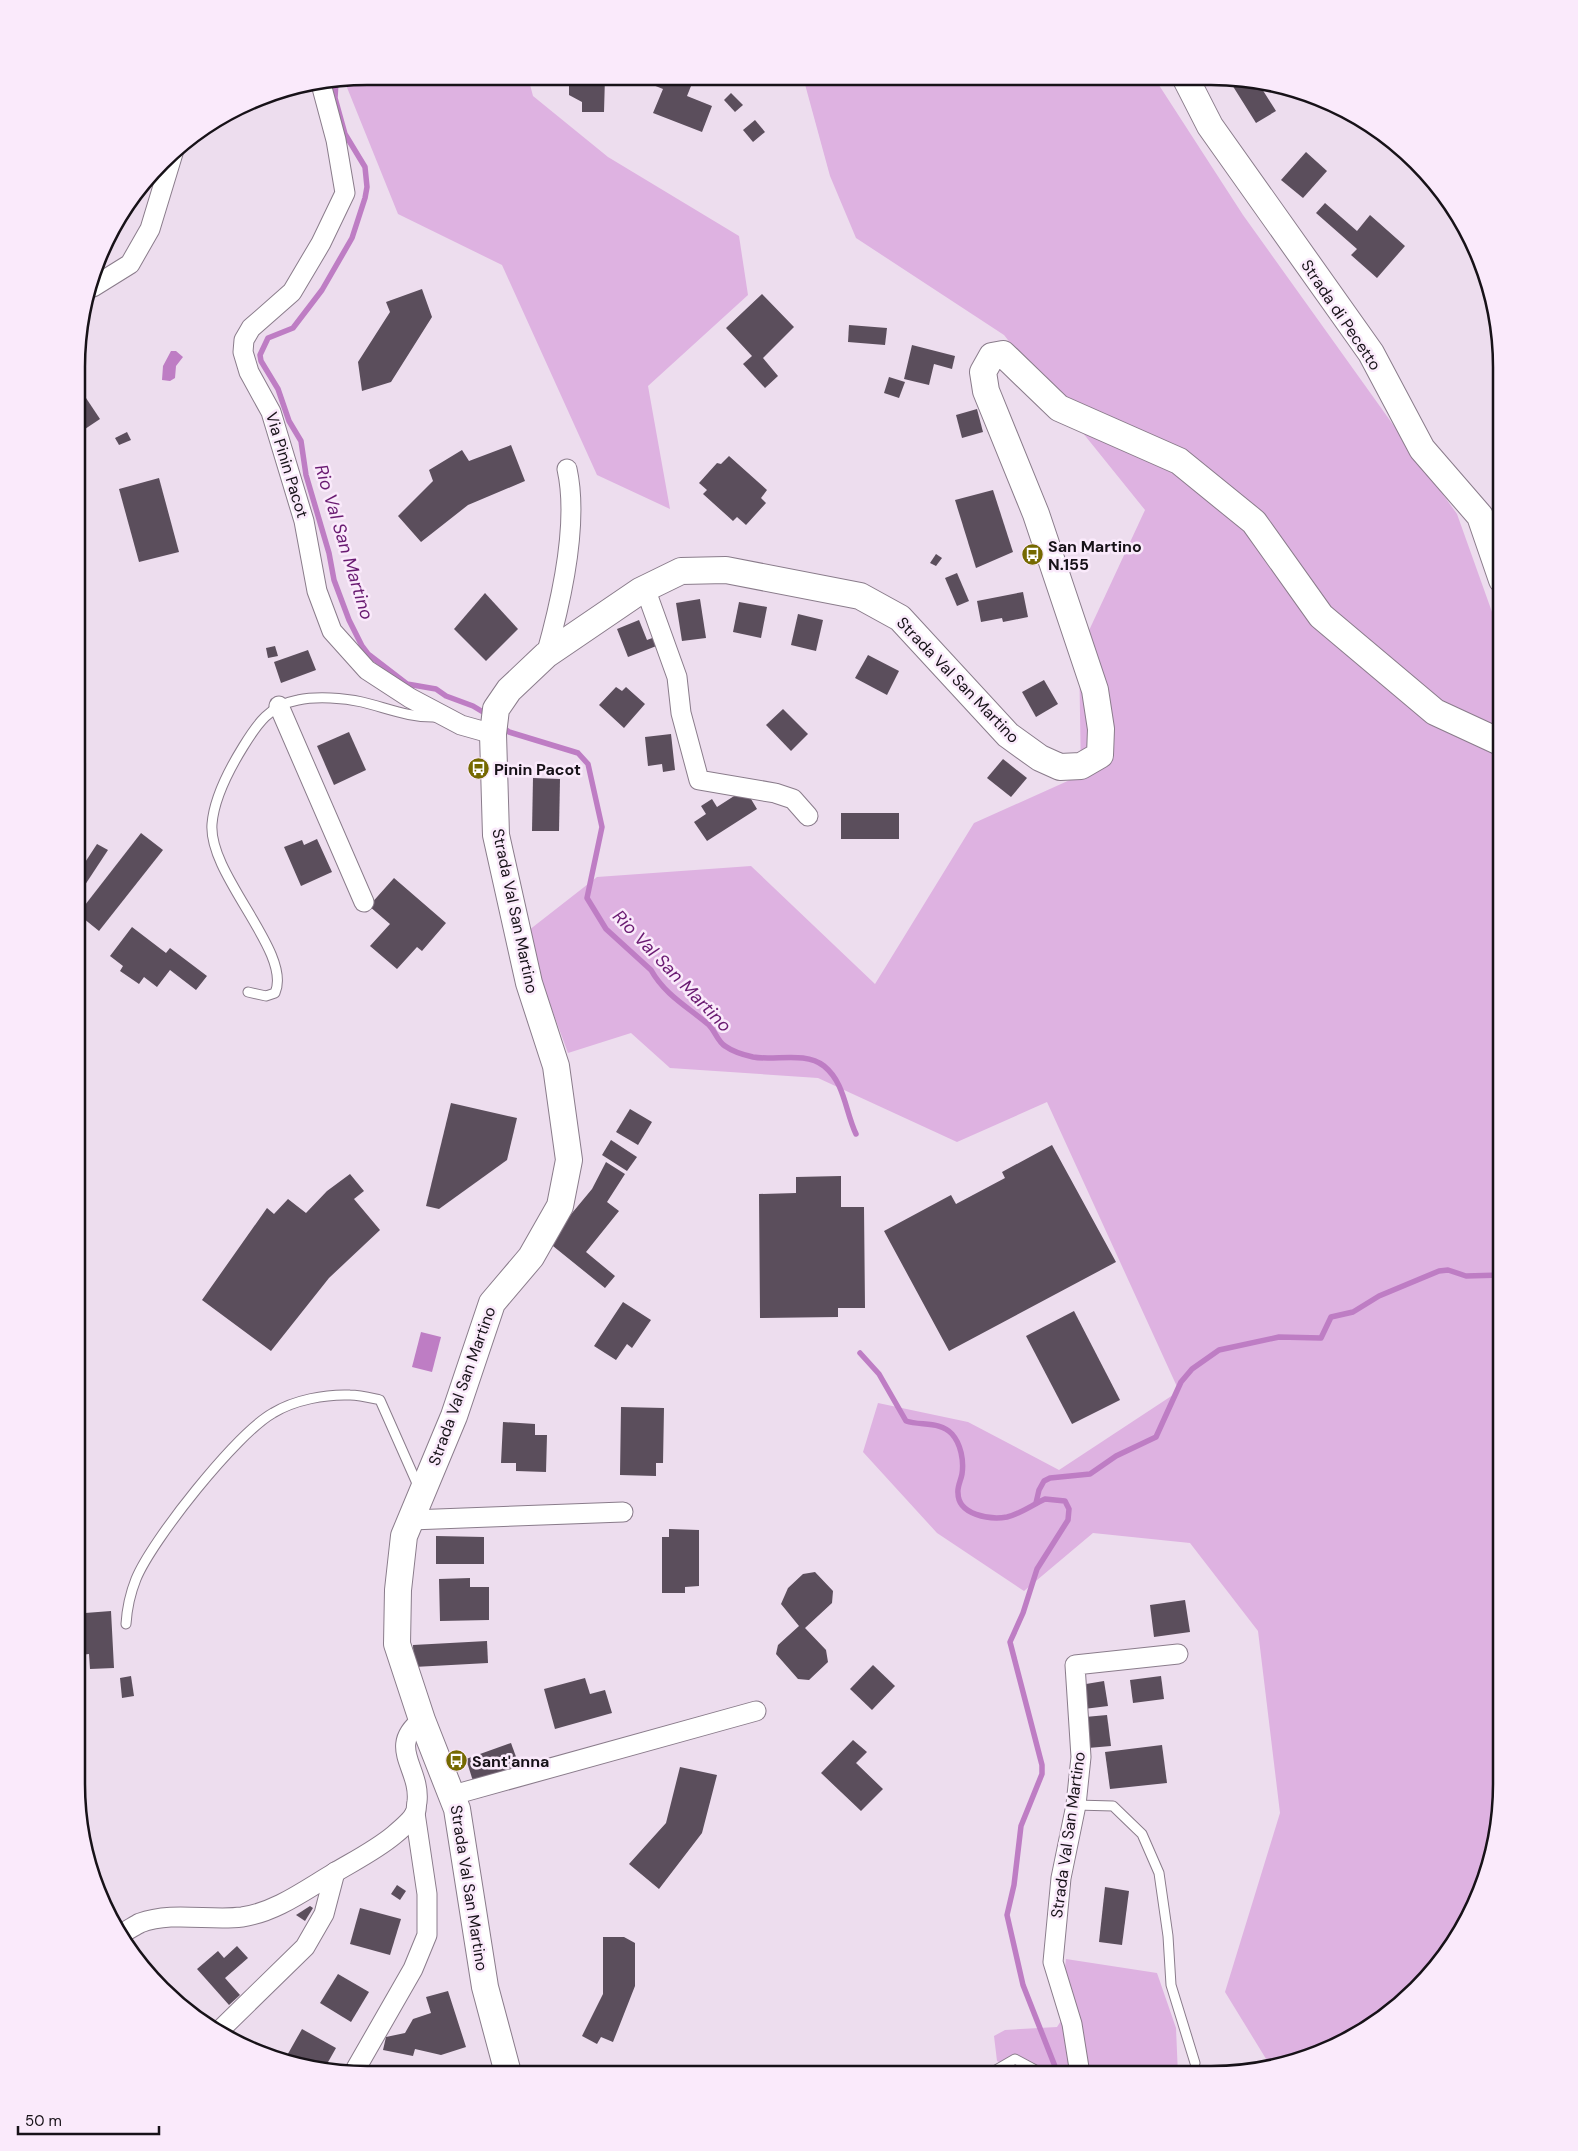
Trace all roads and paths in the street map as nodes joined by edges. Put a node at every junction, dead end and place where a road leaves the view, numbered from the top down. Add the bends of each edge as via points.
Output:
1 (1189, 85) edge
2 (322, 88) edge
3 (169, 165) edge
4 (98, 284) edge
5 (567, 469) dead end
6 (1493, 554) edge
7 (645, 588) junction
8 (546, 655) junction
9 (279, 706) junction
10 (444, 716) junction
11 (495, 721) junction
12 (1493, 739) edge
13 (808, 816) dead end
14 (364, 902) dead end
15 (248, 992) dead end
16 (421, 1495) junction
17 (623, 1512) dead end
18 (411, 1520) junction
19 (126, 1624) dead end
20 (1178, 1654) dead end
21 (756, 1711) dead end
22 (422, 1720) junction
23 (454, 1795) junction
24 (1076, 1805) junction
25 (415, 1813) junction
26 (334, 1872) junction
27 (126, 1931) edge
28 (224, 2027) edge
29 (1196, 2063) dead end
30 (358, 2066) edge
31 (506, 2066) edge
32 (1003, 2066) edge
33 (1028, 2066) edge
34 (1079, 2066) edge

1 - 6 street, Strada di Pecetto via 1210,126 1370,353 1422,449 1480,516
2 - 10 street, Via Pinin Pacot via 336,140 345,193 292,292 251,328 244,340 243,352 249,372 271,412 304,521 316,591 332,631 368,670
3 - 4 street via 150,229 130,264
5 - 8 street via 570,484 569,536 562,590
7 - 8 street, Strada Val San Martino
7 - 12 street, Strada Val San Martino via 680,571 726,570 860,596 900,618 1008,734 1040,758 1060,767 1081,766 1100,755 1101,729 1095,690 1036,514 986,390 983,372 992,356 1003,354 1059,408 1179,461 1254,522 1321,616 1435,712
7 - 13 street via 677,677 681,713 699,780 775,793 793,800
8 - 11 street, Strada Val San Martino via 509,690
9 - 10 lane via 299,700 331,699 361,702 422,717
9 - 14 street
9 - 15 lane via 255,726 230,767 212,823 214,847 232,885 253,918 278,976 279,985 275,993 266,996
10 - 11 street, Via Pinin Pacot via 461,725
11 - 16 street, Strada Val San Martino via 496,835 529,983 556,1066 569,1160 560,1206 531,1257 492,1303 454,1416
16 - 18 street, Strada Val San Martino
16 - 19 lane via 380,1400 351,1394 299,1402 273,1413 228,1454 169,1527 136,1578 128,1599
17 - 18 street
18 - 22 street, Strada Val San Martino via 404,1536 397,1644
20 - 24 street, Strada Val San Martino via 1075,1665 1081,1756
21 - 23 street
22 - 23 street, Strada Val San Martino
22 - 25 street via 411,1728 405,1739 405,1752 414,1775 417,1796
23 - 31 street, Strada Val San Martino via 485,1987
24 - 29 lane via 1113,1806 1142,1834 1159,1873 1171,1985
24 - 34 street, Strada Val San Martino via 1061,1878 1053,1962 1072,2024
25 - 26 street via 395,1834
25 - 30 street via 427,1894 427,1935 413,1969
26 - 27 street via 297,1896 265,1911 242,1917 164,1919 141,1923
26 - 28 street via 324,1914 305,1947
32 - 33 lane via 1015,2059

